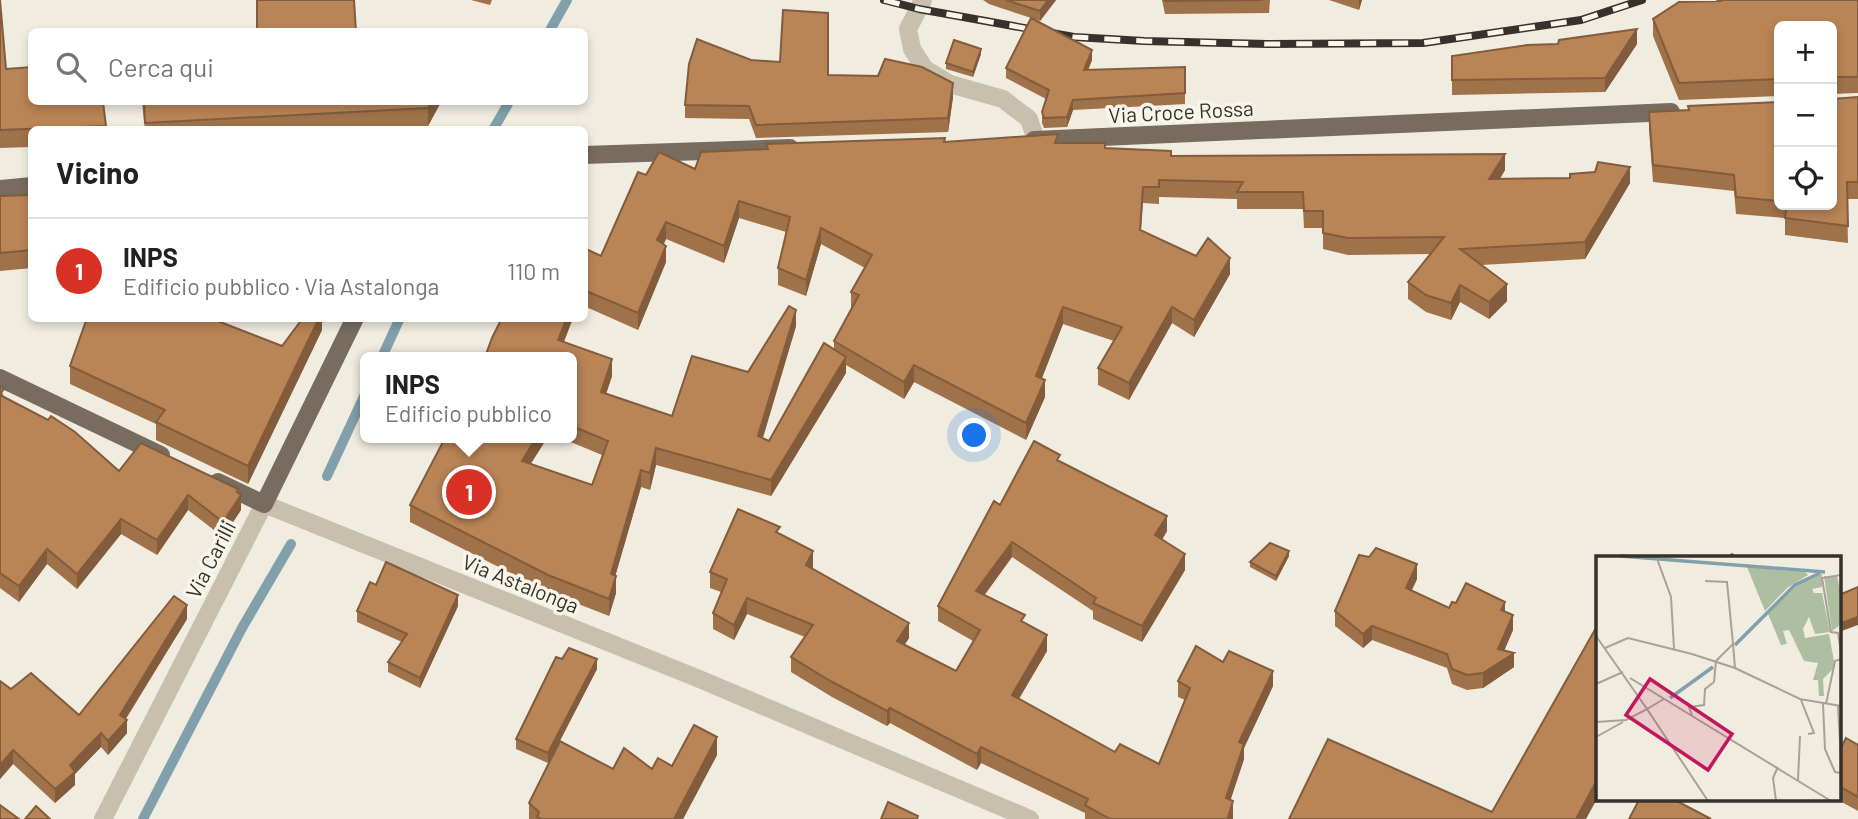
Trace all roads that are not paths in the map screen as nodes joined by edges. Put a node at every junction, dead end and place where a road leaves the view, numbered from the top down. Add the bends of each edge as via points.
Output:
1 (923, 0) edge
2 (1683, 111) edge
3 (1030, 140) joint
4 (804, 148) edge
5 (588, 155) edge
6 (28, 187) edge
7 (0, 189) edge
8 (353, 322) edge
9 (0, 378) edge
10 (176, 462) edge
11 (201, 474) edge
12 (264, 504) junction
13 (103, 819) edge
14 (1030, 819) edge

1 - 3 street via 908,29 912,48 925,69 950,84 1003,99 1029,119
2 - 3 main road, Via Croce Rossa
4 - 5 main road
6 - 7 main road
8 - 12 main road, Via Carilli
9 - 10 main road
11 - 12 main road, Via Astalonga
12 - 13 street, Via Carilli
12 - 14 street, Via Astalonga via 697,678

